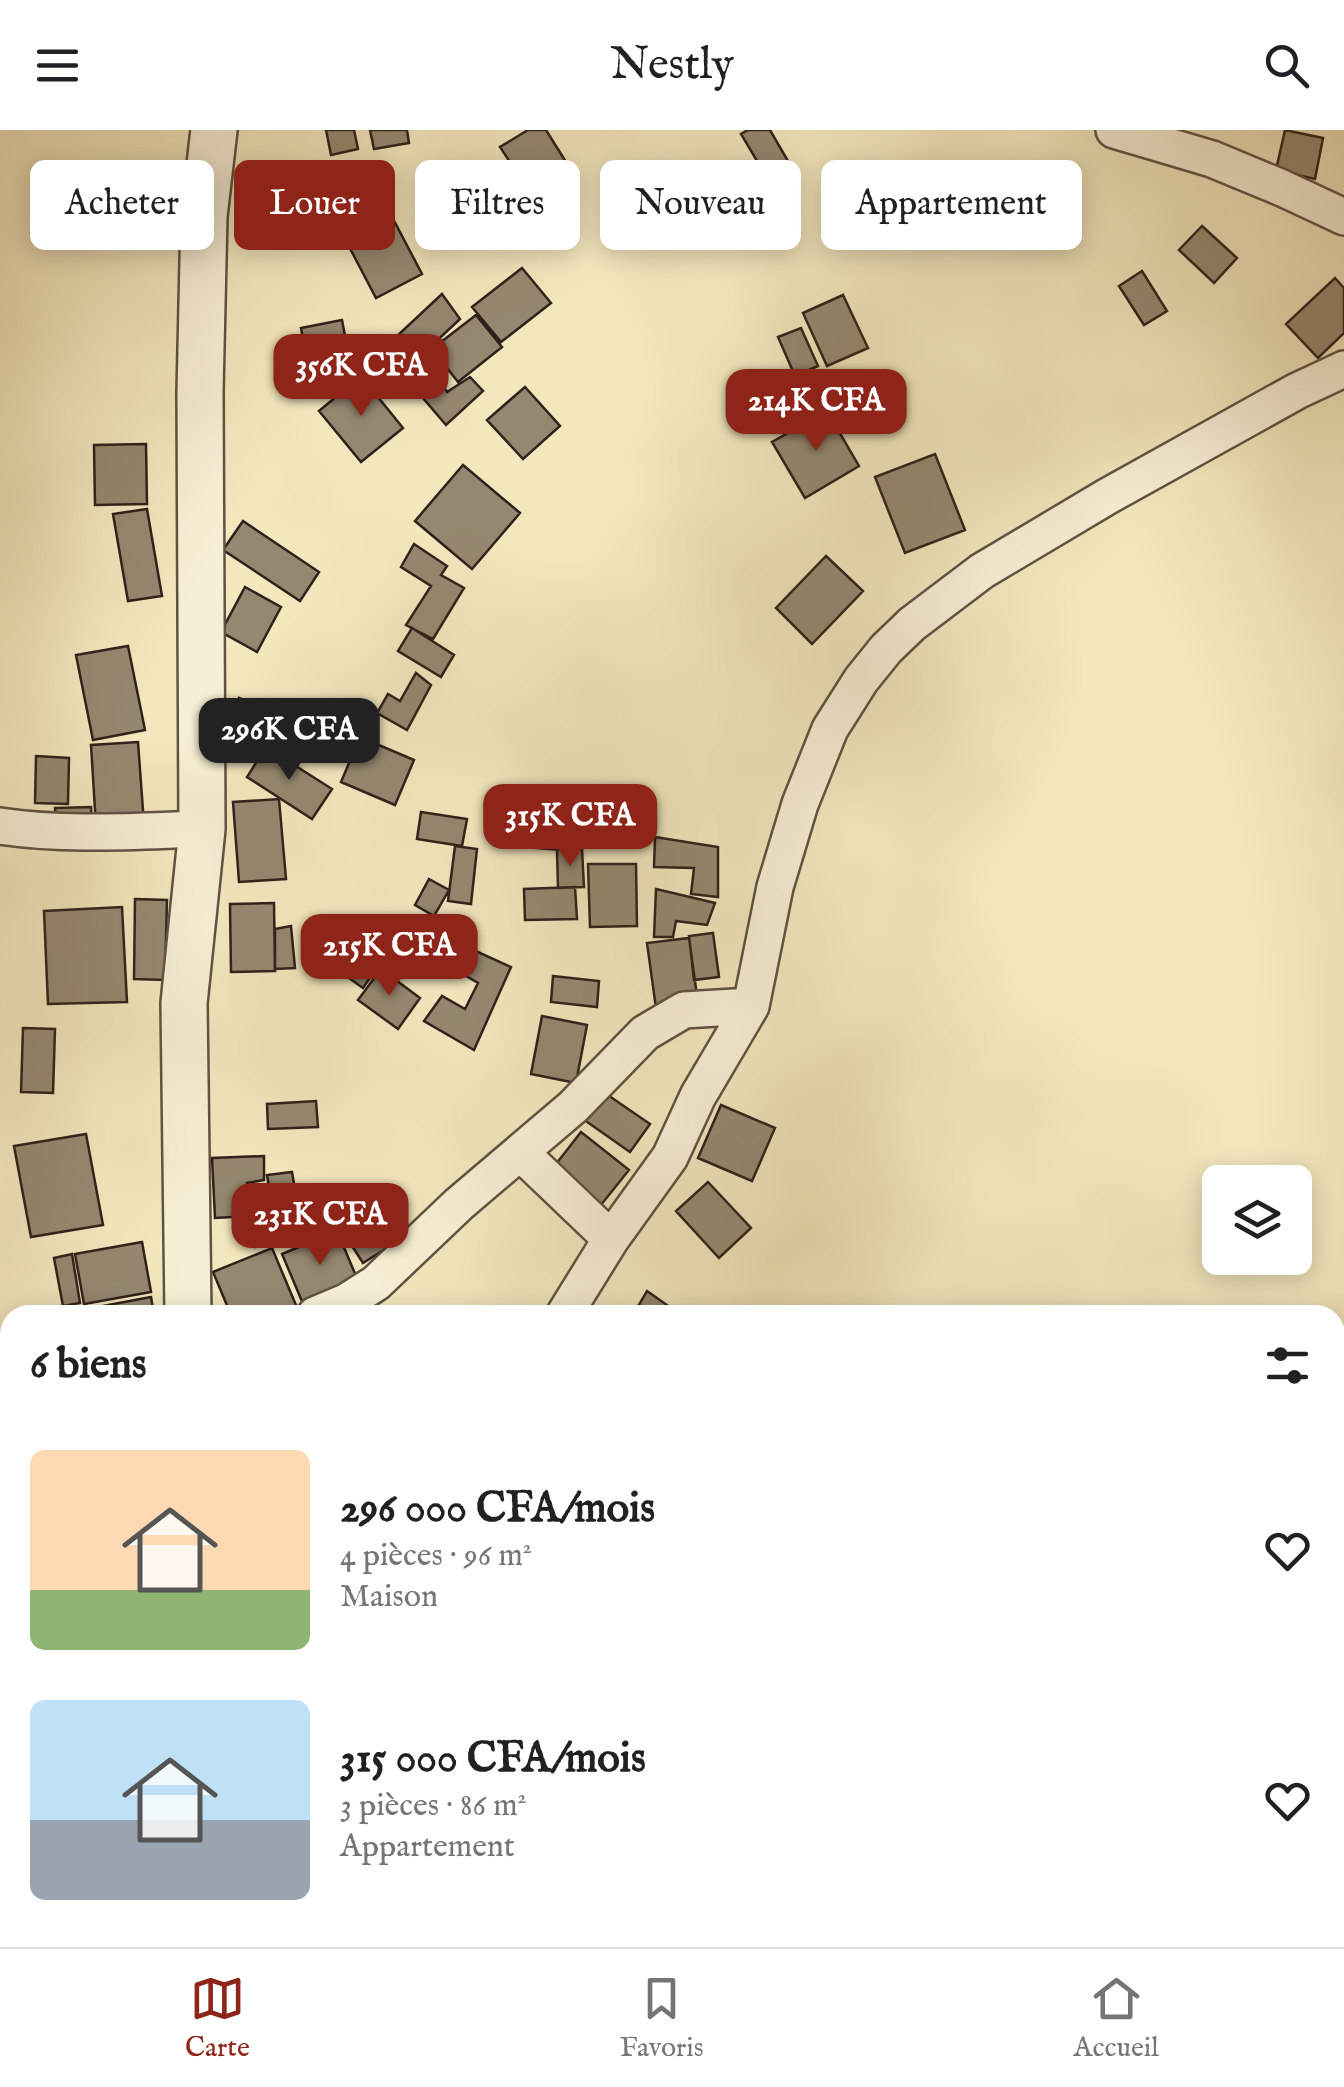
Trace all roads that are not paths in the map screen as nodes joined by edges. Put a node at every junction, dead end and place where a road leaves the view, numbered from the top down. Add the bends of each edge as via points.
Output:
1 (214, 130) edge
2 (1114, 130) edge
3 (1344, 217) edge
4 (1344, 369) edge
5 (0, 826) edge
6 (202, 829) junction
7 (751, 1006) junction
8 (521, 1153) junction
9 (611, 1238) junction
10 (188, 1305) edge
11 (339, 1305) edge
12 (570, 1305) edge

1 - 6 street via 204,216 200,392
2 - 3 street via 1212,159
4 - 7 street via 982,572 886,649 830,729 800,804
5 - 6 street
6 - 10 street via 184,1003
7 - 8 street via 684,1010 645,1033
7 - 9 street via 670,1157
8 - 9 street
8 - 11 street via 376,1284
9 - 12 street

